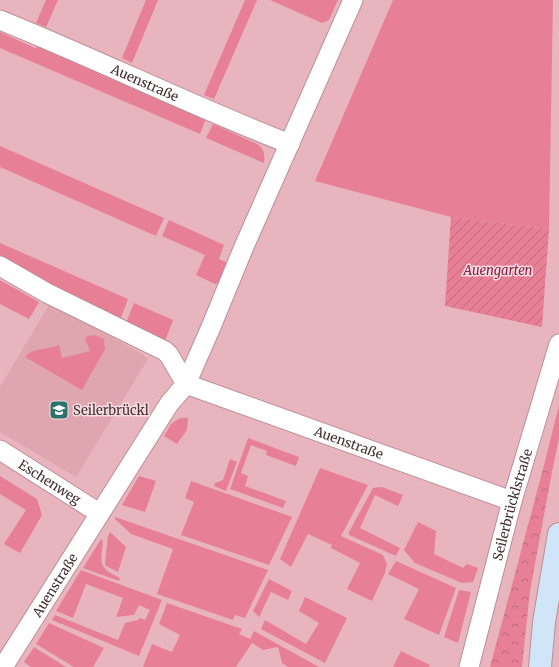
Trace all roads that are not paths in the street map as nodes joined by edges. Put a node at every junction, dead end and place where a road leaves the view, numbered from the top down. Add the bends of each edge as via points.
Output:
1 (353, 0) edge
2 (0, 20) edge
3 (290, 144) junction
4 (0, 266) edge
5 (559, 344) edge
6 (186, 384) junction
7 (0, 450) edge
8 (512, 501) junction
9 (99, 514) junction
10 (559, 534) edge
11 (3, 667) edge
12 (469, 667) edge
13 (540, 667) edge

1 - 3 street, Auenstraße
2 - 3 street, Auenstraße
3 - 6 street, Auenstraße
4 - 6 street via 47,293 165,351
5 - 8 street, Seilerbrücklstraße
6 - 8 street, Auenstraße
6 - 9 street, Auenstraße via 169,404
7 - 9 street, Eschenweg
8 - 12 street, Seilerbrücklstraße
9 - 11 street, Auenstraße
10 - 13 main road via 544,622

